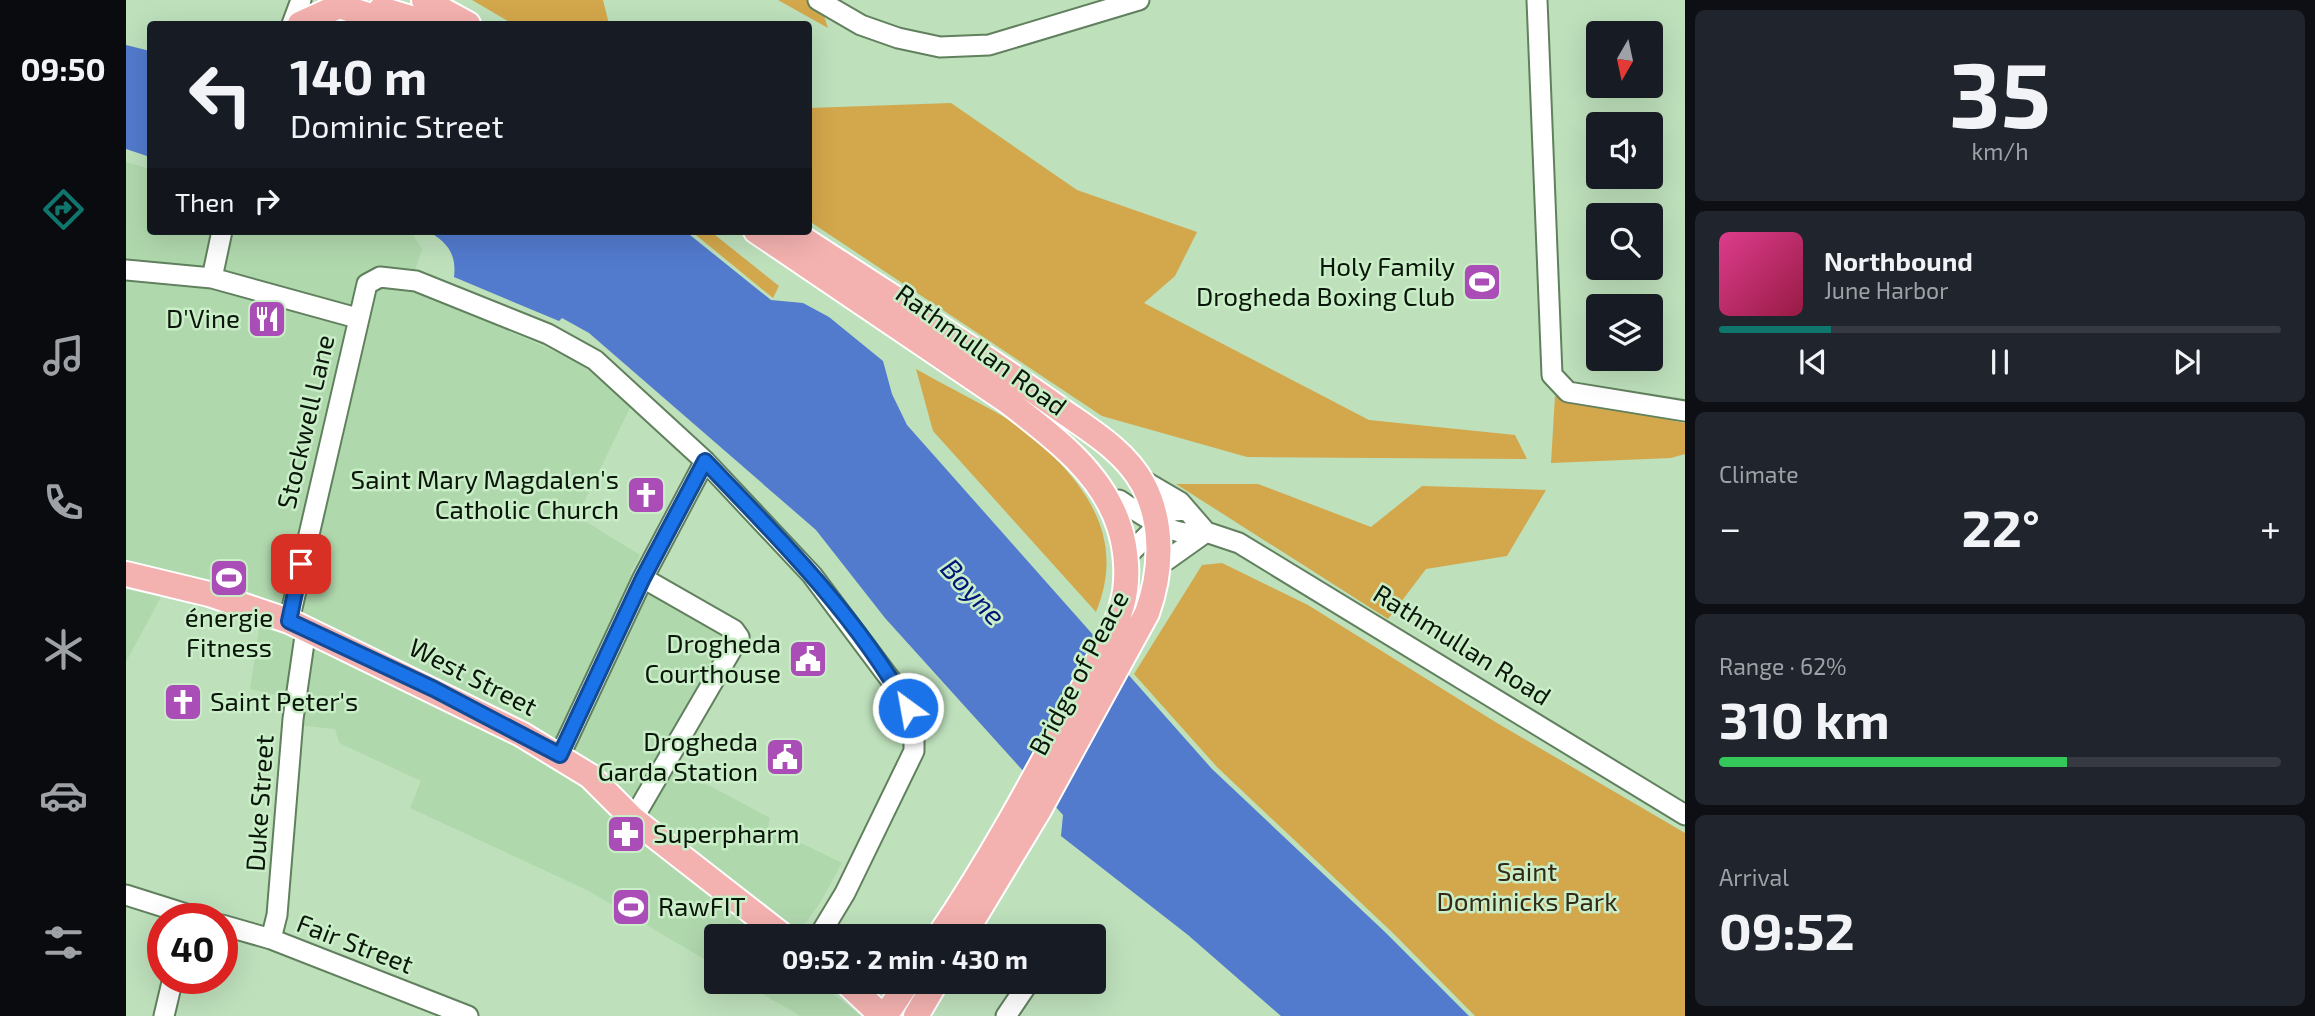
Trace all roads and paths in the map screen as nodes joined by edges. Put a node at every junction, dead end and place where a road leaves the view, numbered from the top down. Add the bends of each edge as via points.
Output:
1 (301, 0) edge
2 (354, 0) edge
3 (818, 0) edge
4 (1139, 0) edge
5 (1537, 0) edge
6 (426, 18) edge
7 (293, 21) edge
8 (306, 21) edge
9 (387, 21) edge
10 (447, 21) edge
11 (221, 235) edge
12 (762, 235) edge
13 (797, 235) edge
14 (126, 270) edge
15 (212, 278) junction
16 (357, 318) junction
17 (1685, 411) edge
18 (705, 461) junction
19 (1139, 478) junction
20 (1108, 503) junction
21 (1187, 510) junction
22 (1157, 524) junction
23 (1206, 532) junction
24 (1125, 558) junction
25 (1159, 561) junction
26 (126, 574) edge
27 (643, 578) junction
28 (297, 625) junction
29 (1120, 642) junction
30 (560, 755) junction
31 (1033, 802) junction
32 (1685, 815) edge
33 (633, 819) junction
34 (126, 895) edge
35 (150, 903) edge
36 (768, 924) edge
37 (826, 924) edge
38 (947, 924) edge
39 (969, 924) edge
40 (238, 930) edge
41 (271, 939) junction
42 (169, 994) edge
43 (862, 994) edge
44 (900, 994) edge
45 (929, 994) edge
46 (1021, 994) edge
47 (164, 1016) edge
48 (468, 1016) edge
49 (884, 1016) edge
50 (916, 1016) edge
51 (1006, 1016) edge

1 - 7 street
2 - 6 main road
3 - 4 street via 861,25 940,47 989,45
5 - 17 street via 1552,375 1568,391
6 - 10 main road
8 - 9 main road via 339,6
11 - 15 street
12 - 20 main road, Rathmullan Road via 1007,401 1096,479
13 - 19 main road, Rathmullan Road via 1093,431
14 - 15 street
15 - 16 street
16 - 18 street, Stockwell Lane via 367,284 380,277 416,281 496,312 595,360
16 - 28 street, Stockwell Lane
18 - 27 street
18 - 37 street, Stockwell Lane via 812,575 876,658 908,708 914,728 914,751 891,803
19 - 21 street, Rathmullan Road
19 - 22 main road, Bridge of Peace
20 - 22 street, Rathmullan Road via 1119,500
20 - 24 main road, Bridge of Peace
21 - 22 street via 1172,512
21 - 23 street, Rathmullan Road
22 - 23 street, Rathmullan Road via 1192,536
22 - 24 street
22 - 25 main road, Bridge of Peace
23 - 25 street
23 - 32 street, Rathmullan Road via 1239,543
24 - 29 main road, Bridge of Peace
25 - 29 main road, Bridge of Peace via 1155,590
26 - 28 main road, West Street via 209,594
27 - 30 street
27 - 33 street via 739,637
28 - 30 main road, West Street
28 - 41 street, Duke Street via 277,915
29 - 31 main road, Bridge of Peace
30 - 33 main road, West Street via 590,776
31 - 38 main road
31 - 39 main road
33 - 36 main road, West Street
34 - 35 street
40 - 41 street, Fair Street
41 - 48 street, Fair Street
42 - 47 street
43 - 49 main road
44 - 49 main road
45 - 50 main road
46 - 51 street

